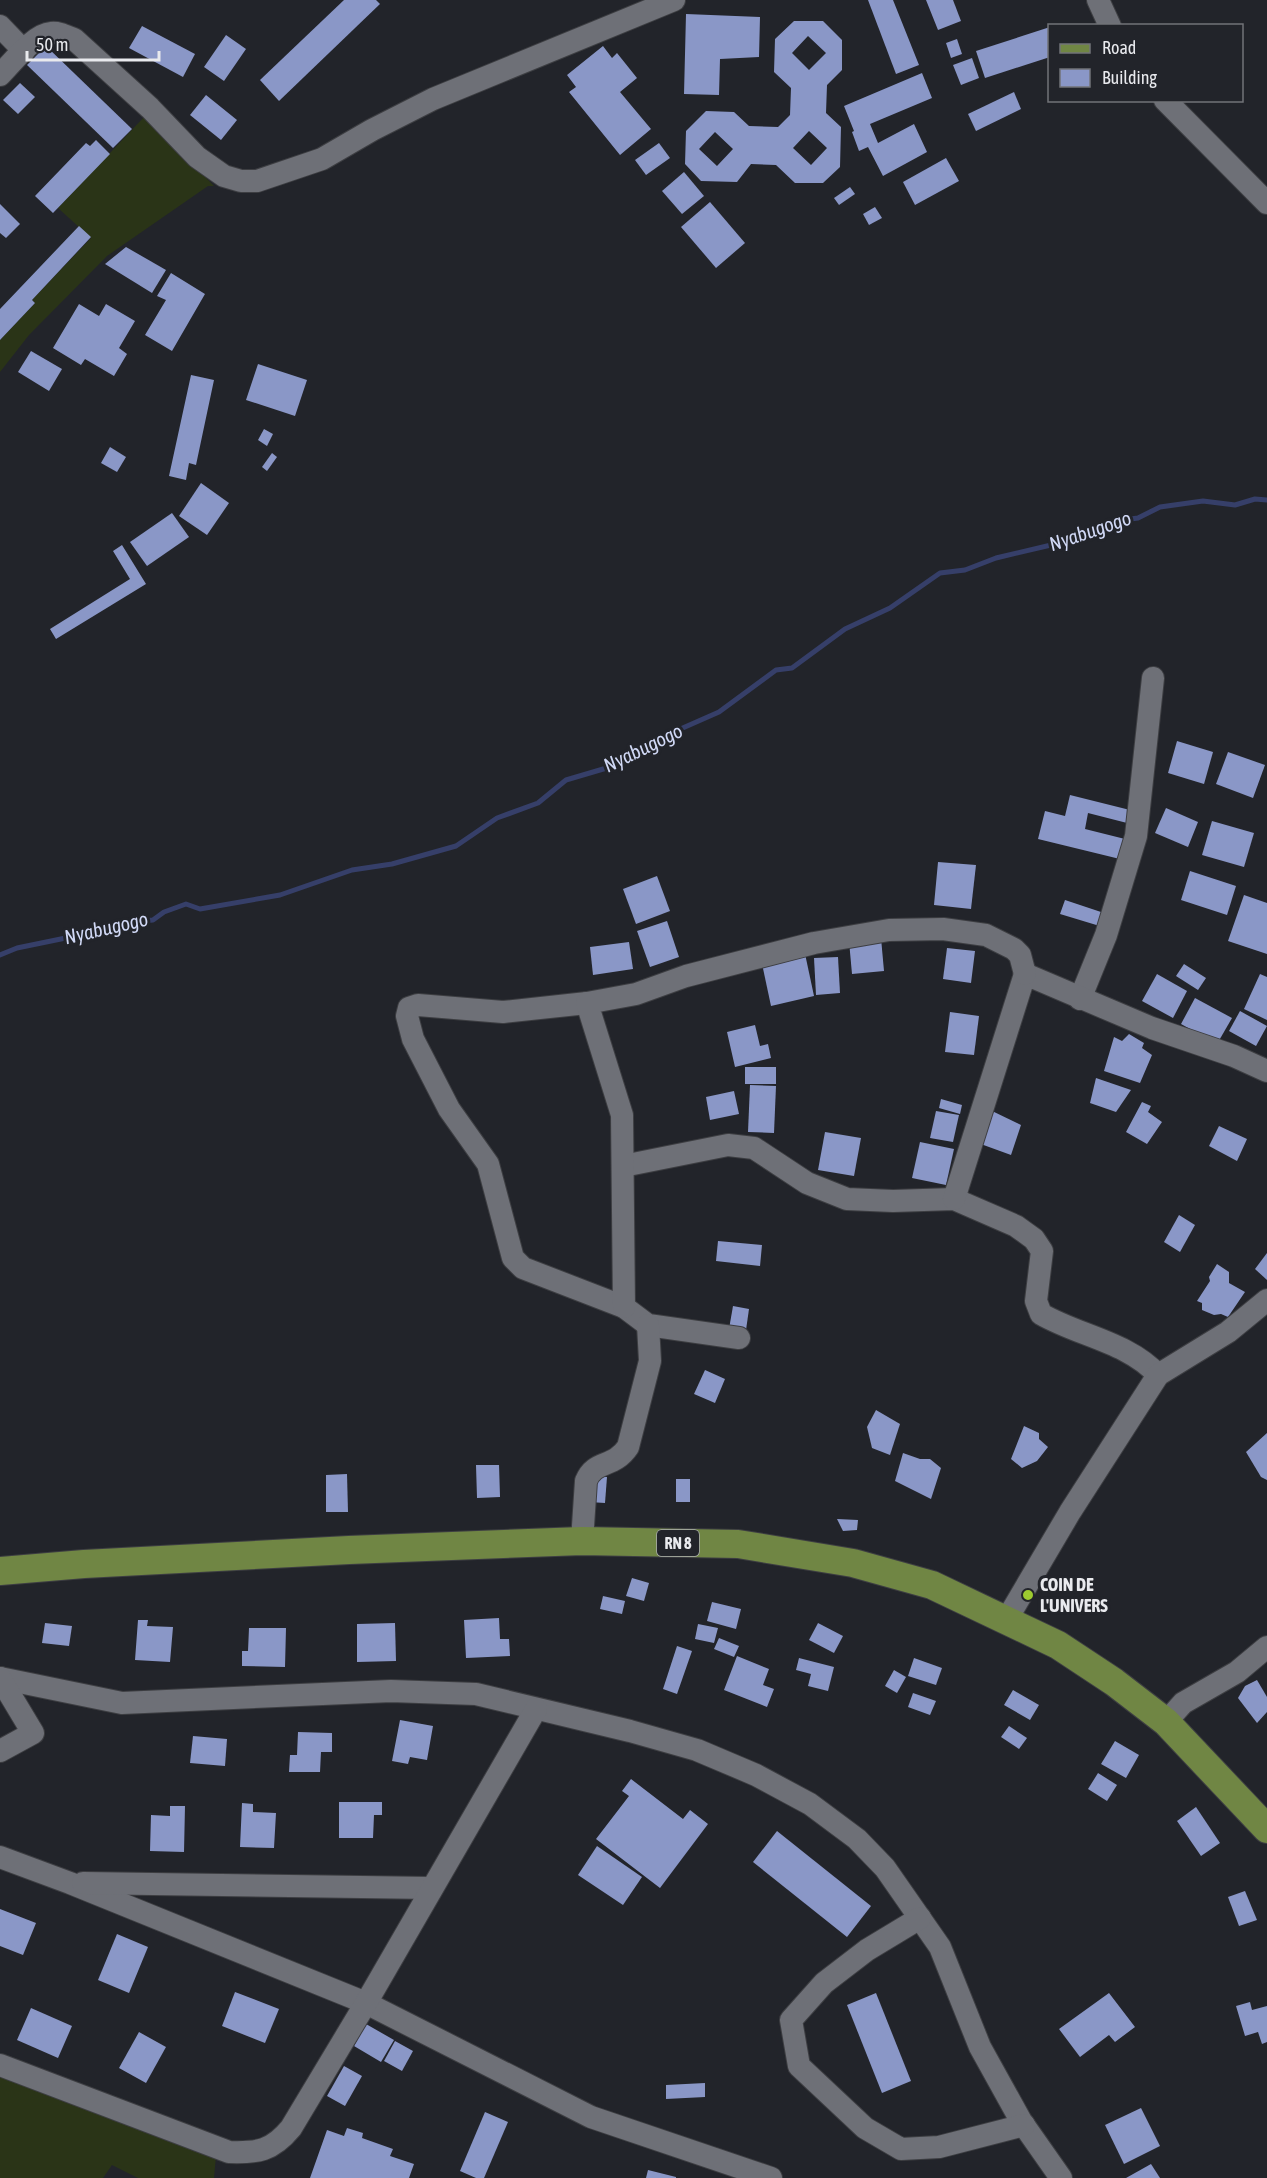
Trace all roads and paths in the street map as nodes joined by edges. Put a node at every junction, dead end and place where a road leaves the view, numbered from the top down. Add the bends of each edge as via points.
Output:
1 (674, 0) edge
2 (1098, 0) edge
3 (1109, 24) edge
4 (0, 26) edge
5 (24, 51) junction
6 (0, 75) edge
7 (1167, 102) edge
8 (1267, 203) edge
9 (1153, 678) dead end
10 (1024, 974) junction
11 (1080, 999) junction
12 (587, 1003) junction
13 (1267, 1071) edge
14 (623, 1166) junction
15 (954, 1199) junction
16 (1267, 1300) edge
17 (624, 1307) junction
18 (648, 1325) junction
19 (739, 1338) dead end
20 (1158, 1376) junction
21 (582, 1541) junction
22 (0, 1571) edge
23 (1007, 1619) junction
24 (1267, 1647) edge
25 (0, 1678) edge
26 (536, 1709) junction
27 (1166, 1722) junction
28 (0, 1751) edge
29 (1267, 1829) edge
30 (0, 1857) edge
31 (70, 1883) junction
32 (432, 1888) junction
33 (920, 1918) junction
34 (366, 2003) junction
35 (0, 2066) edge
36 (1024, 2125) junction
37 (771, 2178) edge
38 (1061, 2178) edge

1 - 5 street via 433,99 322,159 257,182 224,176 204,163 74,39 50,33 38,37
2 - 3 street
4 - 5 street
5 - 6 street
7 - 8 street
9 - 11 street via 1136,836 1106,935
10 - 11 street
10 - 12 street via 1020,955 986,935 943,929 889,930 814,943 686,976 636,994
10 - 15 street
11 - 13 street
12 - 14 street via 622,1115
12 - 17 street via 503,1012 418,1005 409,1008 407,1016 413,1039 449,1109 488,1164 513,1258 523,1268
14 - 15 street via 728,1145 754,1148 807,1183 847,1199
14 - 17 street
15 - 20 street via 1016,1226 1034,1239 1042,1251 1036,1301 1041,1314 1146,1362
16 - 20 street via 1228,1332
17 - 18 street
18 - 19 street
18 - 21 street via 650,1361 628,1447 621,1457 589,1473
20 - 23 street
21 - 22 main road, RN 8 via 349,1550
21 - 23 main road, RN 8 via 738,1544 853,1563 932,1586
23 - 27 main road, RN 8 via 1058,1645
24 - 27 street via 1237,1672 1183,1703
25 - 26 street via 122,1703 391,1691 476,1694
25 - 28 street via 33,1733
26 - 32 street
26 - 33 street via 697,1750 810,1804 857,1839 885,1868
27 - 29 main road, RN 8
30 - 31 street
31 - 32 street
31 - 34 street
32 - 34 street
33 - 36 street via 940,1947 980,2047
33 - 36 street via 867,1950 824,1983 791,2020 799,2066 865,2128 901,2149 939,2147
34 - 35 street via 291,2128 265,2150 248,2153 229,2152
34 - 37 street via 591,2117
36 - 38 street

